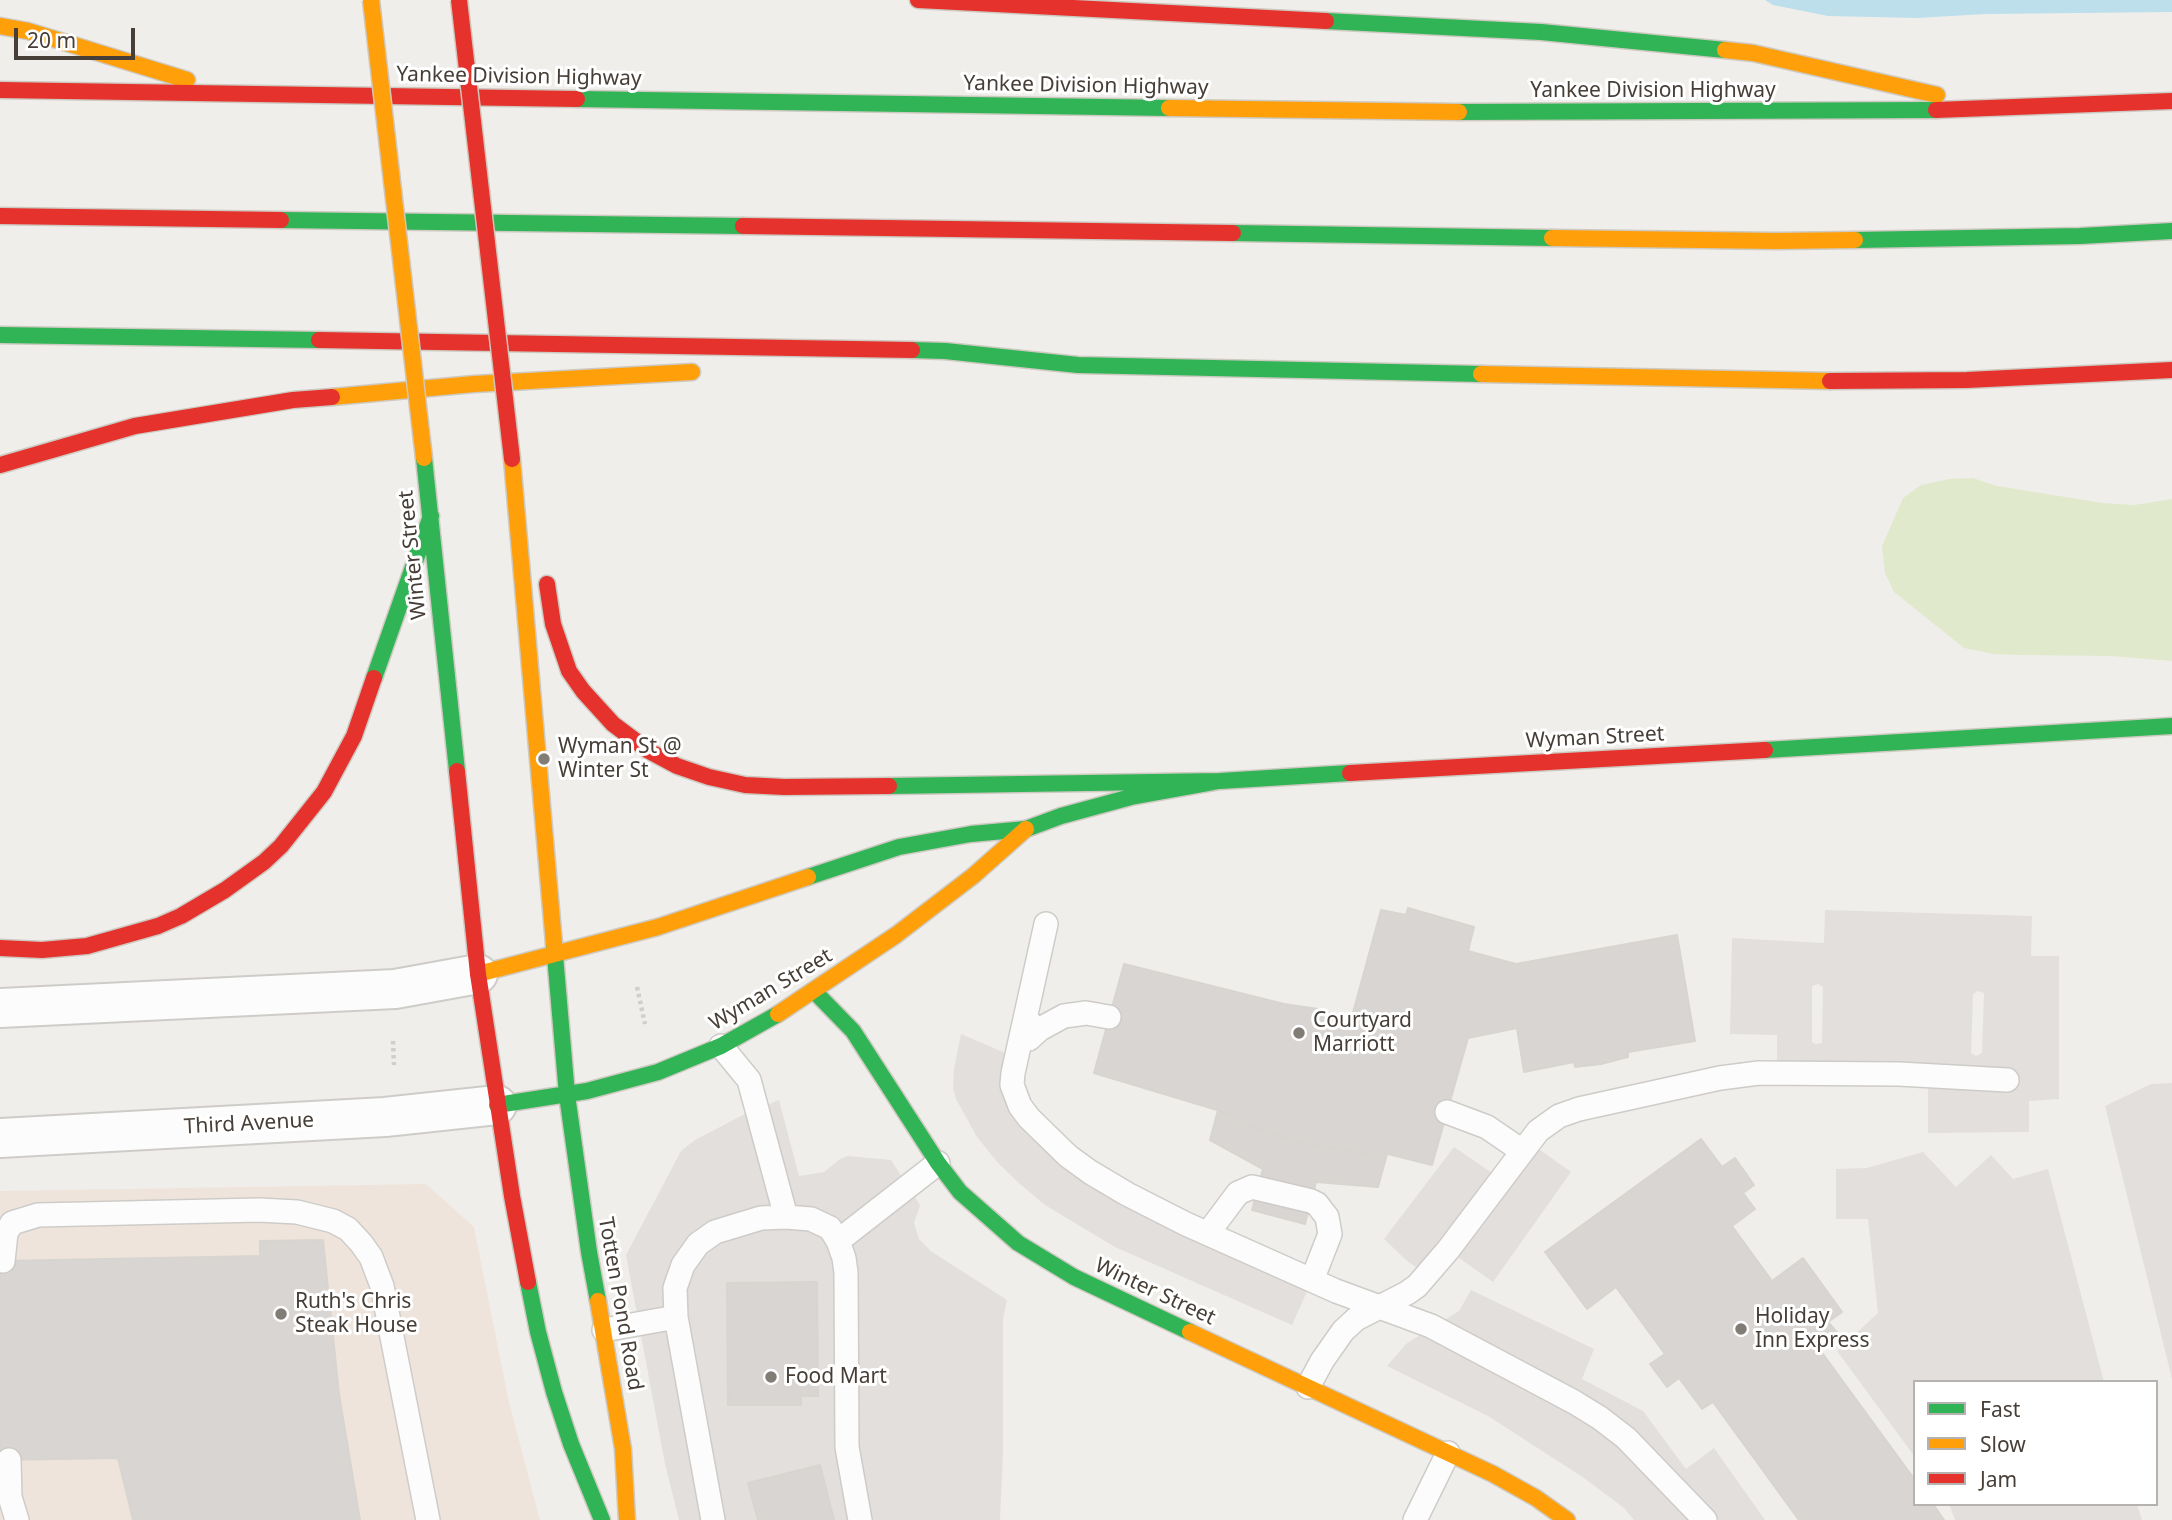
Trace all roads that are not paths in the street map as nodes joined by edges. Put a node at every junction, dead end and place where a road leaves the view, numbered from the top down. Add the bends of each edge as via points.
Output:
1 (371, 0) edge
2 (459, 0) edge
3 (918, 0) edge
4 (0, 26) edge
5 (0, 90) edge
6 (229, 93) junction
7 (2172, 101) edge
8 (1993, 108) junction
9 (0, 216) edge
10 (2172, 231) edge
11 (0, 335) edge
12 (500, 359) junction
13 (1078, 365) junction
14 (2172, 370) edge
15 (982, 371) dead end
16 (713, 372) dead end
17 (524, 424) dead end
18 (0, 465) edge
19 (431, 516) junction
20 (545, 564) dead end
21 (2172, 726) edge
22 (1220, 781) junction
23 (1026, 829) junction
24 (0, 948) edge
25 (556, 955) junction
26 (478, 974) junction
27 (814, 991) junction
28 (0, 1008) edge
29 (1109, 1017) dead end
30 (721, 1046) junction
31 (2007, 1080) dead end
32 (567, 1095) junction
33 (497, 1105) junction
34 (1447, 1112) dead end
35 (0, 1138) edge
36 (1522, 1152) junction
37 (938, 1163) junction
38 (786, 1217) junction
39 (1208, 1233) junction
40 (838, 1241) junction
41 (3, 1261) dead end
42 (1312, 1280) junction
43 (1378, 1307) junction
44 (676, 1317) junction
45 (604, 1330) junction
46 (1308, 1387) junction
47 (1448, 1453) junction
48 (9, 1460) dead end
49 (18, 1520) edge
50 (428, 1520) edge
51 (602, 1520) edge
52 (627, 1520) edge
53 (713, 1520) edge
54 (860, 1520) edge
55 (1415, 1520) edge
56 (1567, 1520) edge
57 (1705, 1520) edge

1 - 19 main road, Winter Street, bridge
2 - 12 main road, bridge
3 - 8 main road via 1457,26 1740,52
4 - 6 main road
5 - 6 main road, Yankee Division Highway
6 - 8 main road, Yankee Division Highway via 1303,111
7 - 8 main road, Yankee Division Highway
9 - 10 main road via 1763,241
11 - 13 main road via 945,351
12 - 17 main road, bridge
12 - 25 main road, bridge
13 - 14 main road via 1802,381 1967,380
13 - 15 main road
16 - 18 main road via 610,374 293,400 135,426
19 - 24 main road via 354,736 324,792 281,846 225,890 158,926 76,947
19 - 26 main road, Winter Street
20 - 22 main road via 558,643 583,691 613,724 649,751 709,777 784,787
21 - 22 main road, Wyman Street
22 - 23 main road, Wyman Street via 1131,797
23 - 25 main road, Wyman Street via 899,847 658,927
23 - 27 main road, Wyman Street via 939,904
25 - 26 main road, Wyman Street
25 - 32 main road
26 - 28 street via 395,989
26 - 33 main road, Winter Street
27 - 30 main road, Wyman Street
27 - 37 main road, Winter Street via 853,1031
29 - 39 lane via 1064,1016 1029,1039 1046,924 1013,1073 1015,1097 1047,1137 1090,1172
30 - 32 main road, Wyman Street via 643,1077
30 - 38 lane via 749,1080
31 - 36 lane via 1816,1072 1739,1075 1570,1111 1547,1122
32 - 33 main road, Wyman Street
32 - 45 main road, Totten Pond Road
33 - 35 street, Third Avenue via 385,1116
33 - 51 main road via 538,1332 571,1444
34 - 36 lane via 1487,1127
36 - 43 lane via 1423,1280
37 - 40 lane
37 - 46 main road, Winter Street via 982,1213 1043,1260
38 - 40 lane via 822,1224
38 - 44 lane via 733,1225 698,1244 683,1265 675,1288
39 - 42 lane
39 - 42 lane via 1238,1193 1252,1187 1317,1204 1327,1217 1330,1234
40 - 54 lane via 846,1273 847,1447
41 - 50 lane via 6,1233 12,1223 38,1215 297,1212 348,1229 371,1257 382,1286
42 - 43 lane
43 - 46 lane via 1343,1331
43 - 57 lane via 1462,1341 1600,1418 1653,1464
44 - 45 lane
44 - 53 lane
45 - 52 main road, Totten Pond Road via 623,1449
46 - 47 main road, Winter Street
47 - 55 lane
47 - 56 main road, Winter Street via 1515,1486
48 - 49 lane via 9,1497

